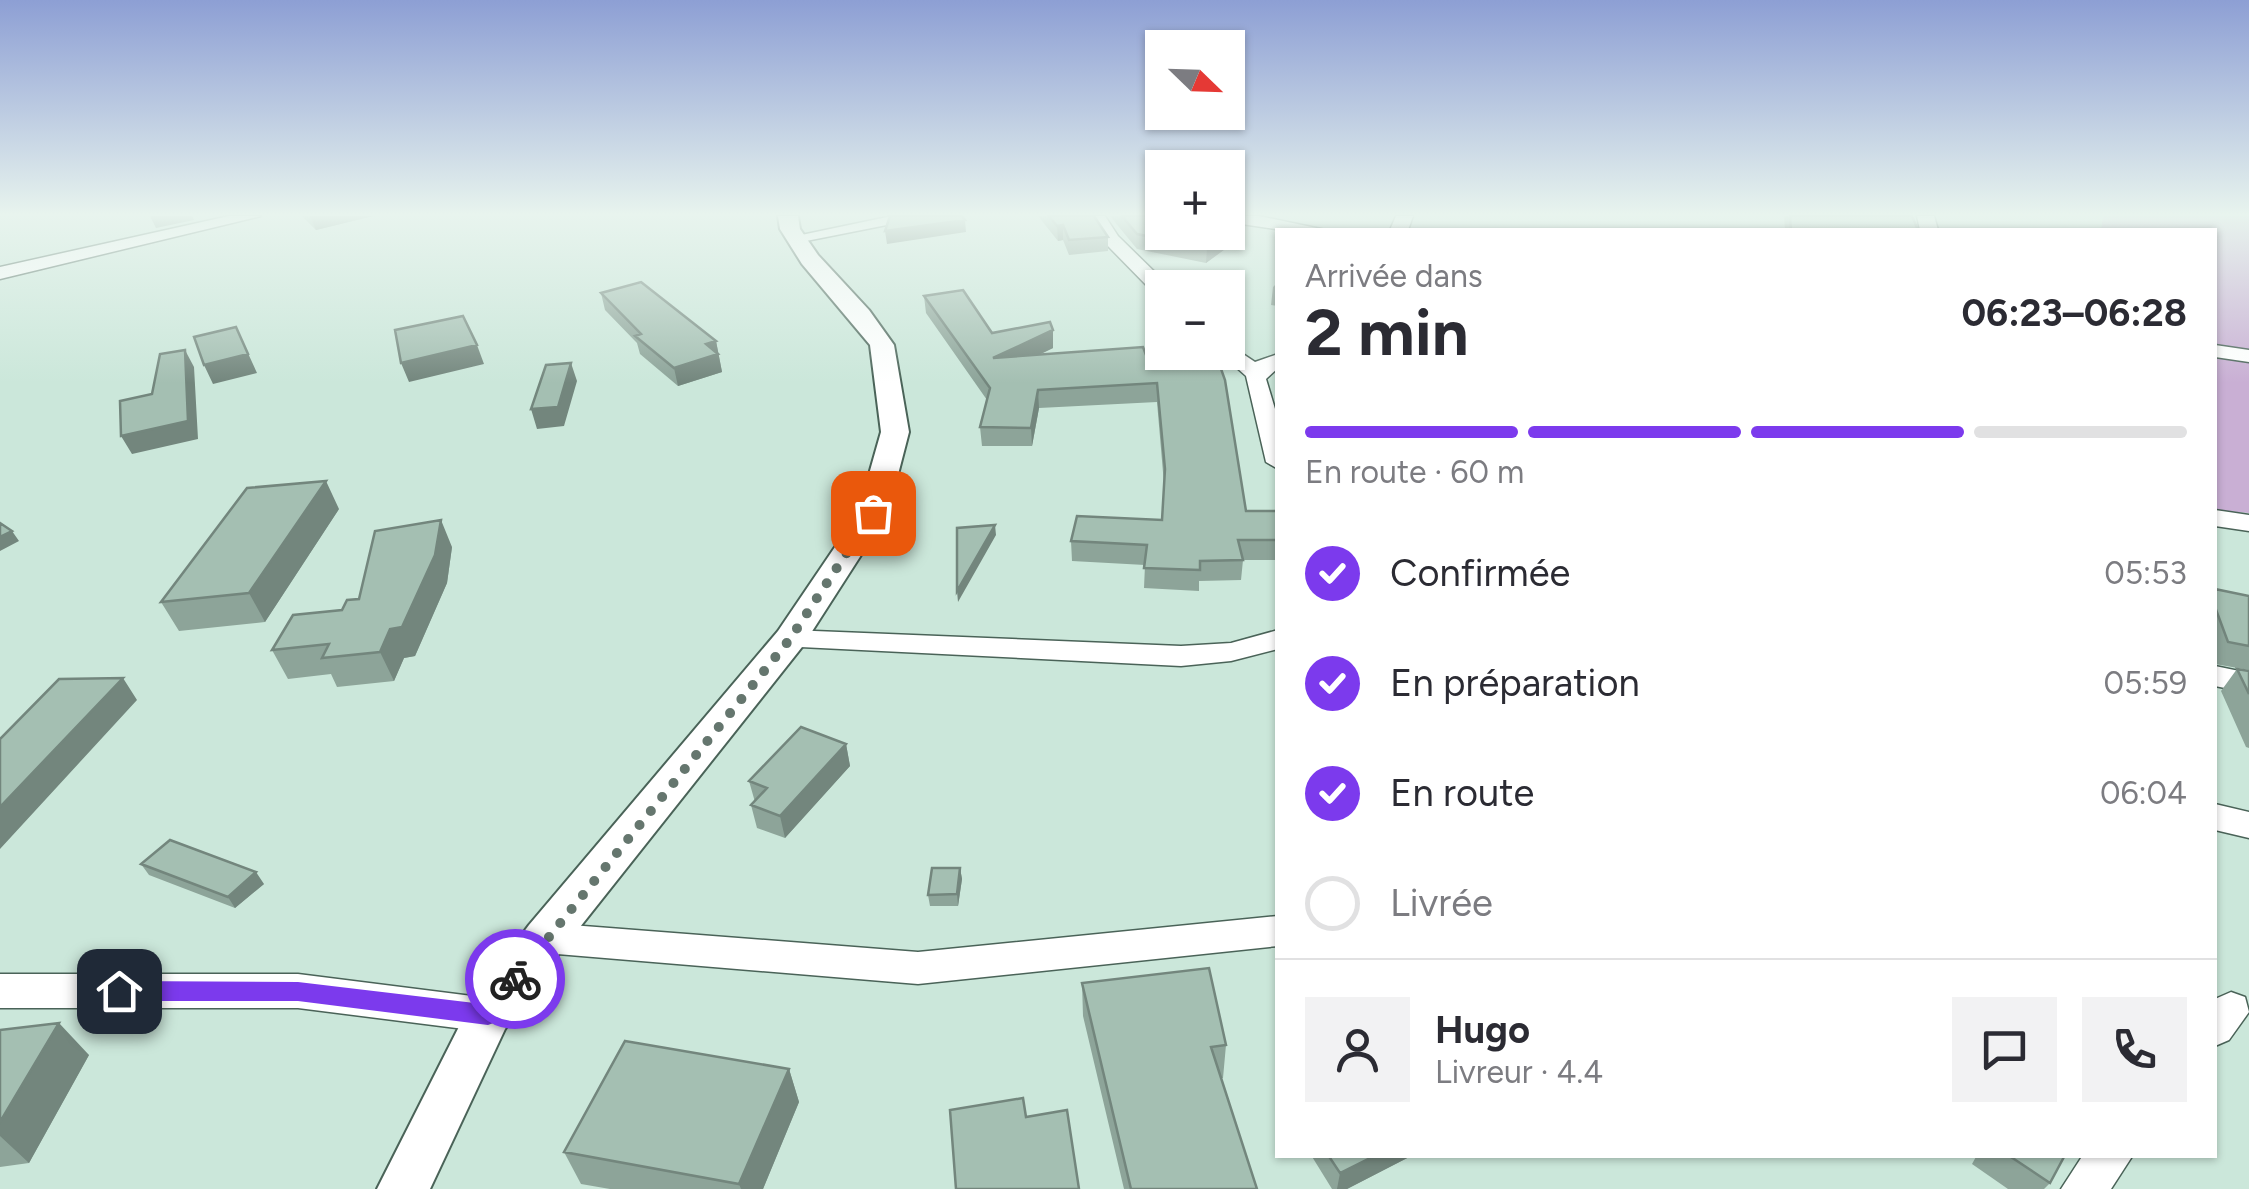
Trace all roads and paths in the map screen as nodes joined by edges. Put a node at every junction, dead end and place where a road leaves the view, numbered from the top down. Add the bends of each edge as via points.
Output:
1 (826, 271) edge
2 (2217, 351) edge
3 (2249, 356) edge
4 (1275, 362) edge
5 (1245, 365) edge
6 (1256, 374) junction
7 (1275, 450) edge
8 (2217, 518) edge
9 (2249, 522) edge
10 (790, 639) junction
11 (1275, 641) edge
12 (2217, 676) edge
13 (2249, 682) edge
14 (2217, 817) edge
15 (2249, 824) edge
16 (1275, 931) edge
17 (545, 938) junction
18 (0, 990) edge
19 (488, 1015) junction
20 (2108, 1158) edge
21 (403, 1189) edge
22 (2082, 1189) edge

1 - 10 street via 882,345 894,432 873,513
2 - 3 street
4 - 6 street
5 - 6 street
6 - 7 street
8 - 9 street
10 - 11 street via 1181,656
10 - 17 street
12 - 13 street
14 - 15 street
16 - 17 street via 918,968
17 - 19 street
18 - 19 street via 298,992
19 - 21 street
20 - 22 street

